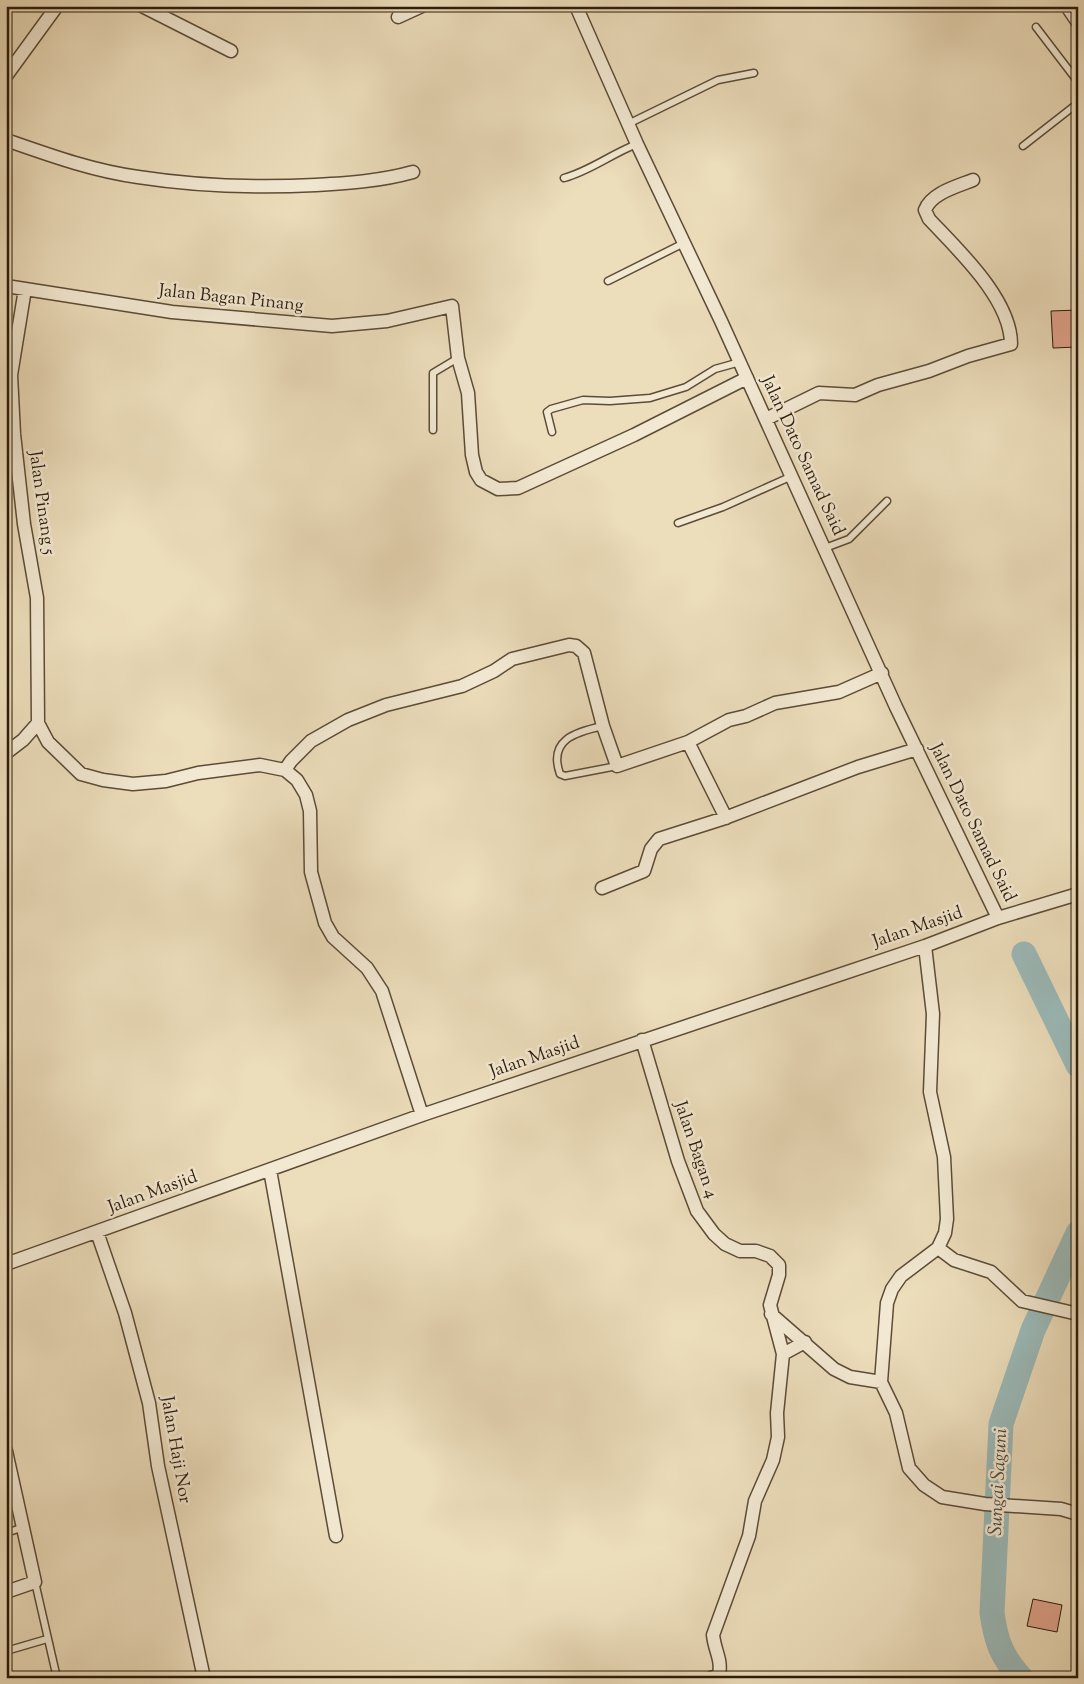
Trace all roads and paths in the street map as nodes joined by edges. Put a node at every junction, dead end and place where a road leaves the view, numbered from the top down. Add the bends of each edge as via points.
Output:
1 (57, 6) edge
2 (142, 6) edge
3 (422, 6) edge
4 (576, 6) edge
5 (1063, 6) edge
6 (398, 17) dead end
7 (1036, 27) dead end
8 (1078, 28) edge
9 (230, 51) dead end
10 (754, 73) dead end
11 (6, 76) edge
12 (1077, 81) edge
13 (1078, 103) edge
14 (628, 124) junction
15 (6, 140) edge
16 (637, 144) junction
17 (1022, 146) dead end
18 (413, 172) dead end
19 (564, 178) dead end
20 (973, 180) dead end
21 (684, 243) junction
22 (608, 281) dead end
23 (6, 286) edge
24 (25, 289) junction
25 (458, 358) junction
26 (740, 362) junction
27 (746, 378) junction
28 (766, 420) junction
29 (433, 430) dead end
30 (552, 432) dead end
31 (10, 433) edge
32 (792, 476) junction
33 (887, 500) dead end
34 (678, 523) dead end
35 (825, 548) junction
36 (882, 673) junction
37 (38, 723) junction
38 (603, 726) junction
39 (688, 742) junction
40 (917, 749) junction
41 (6, 753) edge
42 (617, 766) junction
43 (285, 770) junction
44 (726, 818) junction
45 (602, 888) dead end
46 (1078, 894) edge
47 (998, 918) junction
48 (925, 946) junction
49 (642, 1040) junction
50 (422, 1115) junction
51 (270, 1170) junction
52 (97, 1232) junction
53 (938, 1248) junction
54 (6, 1264) edge
55 (771, 1314) junction
56 (1078, 1314) edge
57 (805, 1342) junction
58 (783, 1354) junction
59 (881, 1382) junction
60 (6, 1451) edge
61 (1078, 1514) edge
62 (24, 1527) junction
63 (6, 1533) edge
64 (336, 1536) dead end
65 (35, 1582) junction
66 (6, 1592) edge
67 (47, 1639) junction
68 (6, 1651) edge
69 (716, 1677) edge
70 (57, 1678) edge
71 (204, 1678) edge

1 - 11 street
2 - 9 street
3 - 6 street
4 - 14 street, Jalan Dato Samad Said
5 - 8 lane
7 - 12 lane
10 - 14 lane via 718,80
13 - 17 lane
14 - 16 street, Jalan Dato Samad Said
15 - 18 street via 62,159 136,177 194,183 300,186 388,179
16 - 19 lane via 616,152 582,173
16 - 21 street, Jalan Dato Samad Said
20 - 28 street via 936,197 925,210 929,219 974,267 988,287 1011,329 1011,344 878,384 855,395 819,393
21 - 22 lane
21 - 26 street, Jalan Dato Samad Said
23 - 24 street, Jalan Bagan Pinang
24 - 25 street, Jalan Bagan Pinang via 172,312 332,326 386,321 452,306
24 - 31 street, Jalan Pinang 5 via 11,375
25 - 27 street via 468,392 476,472 481,480 498,489 518,488 634,435
25 - 29 lane via 433,374
26 - 27 street, Jalan Dato Samad Said
26 - 30 lane via 715,369 686,386 650,398 583,400 551,409 546,412
27 - 28 street, Jalan Dato Samad Said
28 - 32 street, Jalan Dato Samad Said
31 - 37 street, Jalan Pinang 5 via 37,598
32 - 34 lane
32 - 35 street, Jalan Dato Samad Said
33 - 35 lane via 849,539
35 - 36 street, Jalan Dato Samad Said
36 - 39 street via 839,692 775,703 730,720
36 - 40 street, Jalan Dato Samad Said
37 - 41 street
37 - 43 street via 48,742 82,774 103,780 134,784 166,781 198,773 260,765
38 - 42 street
38 - 42 lane via 571,736 562,744 557,752 560,774 565,776
38 - 43 street via 584,653 569,645 512,660 462,686 386,705 348,720 311,741
39 - 42 street
39 - 44 street
40 - 44 street via 858,767
40 - 47 street, Jalan Dato Samad Said
43 - 50 street via 297,780 306,795 310,811 311,872 325,923 333,936 368,968 382,992
44 - 45 street via 659,839 651,849 644,871
46 - 47 street, Jalan Masjid
47 - 48 street, Jalan Masjid
48 - 49 street, Jalan Masjid
48 - 53 street via 933,1014 930,1092 944,1157 947,1203 945,1233
49 - 50 street, Jalan Masjid
49 - 55 street, Jalan Bagan 4 via 697,1211 725,1244 740,1251 756,1251 770,1256 778,1265 780,1275 771,1295
50 - 51 street, Jalan Masjid
51 - 52 street, Jalan Masjid
51 - 64 street
52 - 54 street, Jalan Masjid
52 - 71 street, Jalan Haji Nor via 125,1313 149,1403 158,1466
53 - 56 street via 954,1260 991,1272 1013,1294 1033,1305
53 - 59 street via 901,1276 892,1289 887,1303
55 - 57 street
55 - 58 street
57 - 58 street
57 - 59 street via 834,1369 850,1377
58 - 69 street via 778,1437 773,1460 756,1501 749,1536 713,1636 721,1663
59 - 61 street via 896,1413 909,1468 924,1485 942,1497 984,1504 1061,1509
60 - 62 street
62 - 63 lane
62 - 65 street
65 - 66 street
65 - 67 lane
67 - 68 lane
67 - 70 lane

